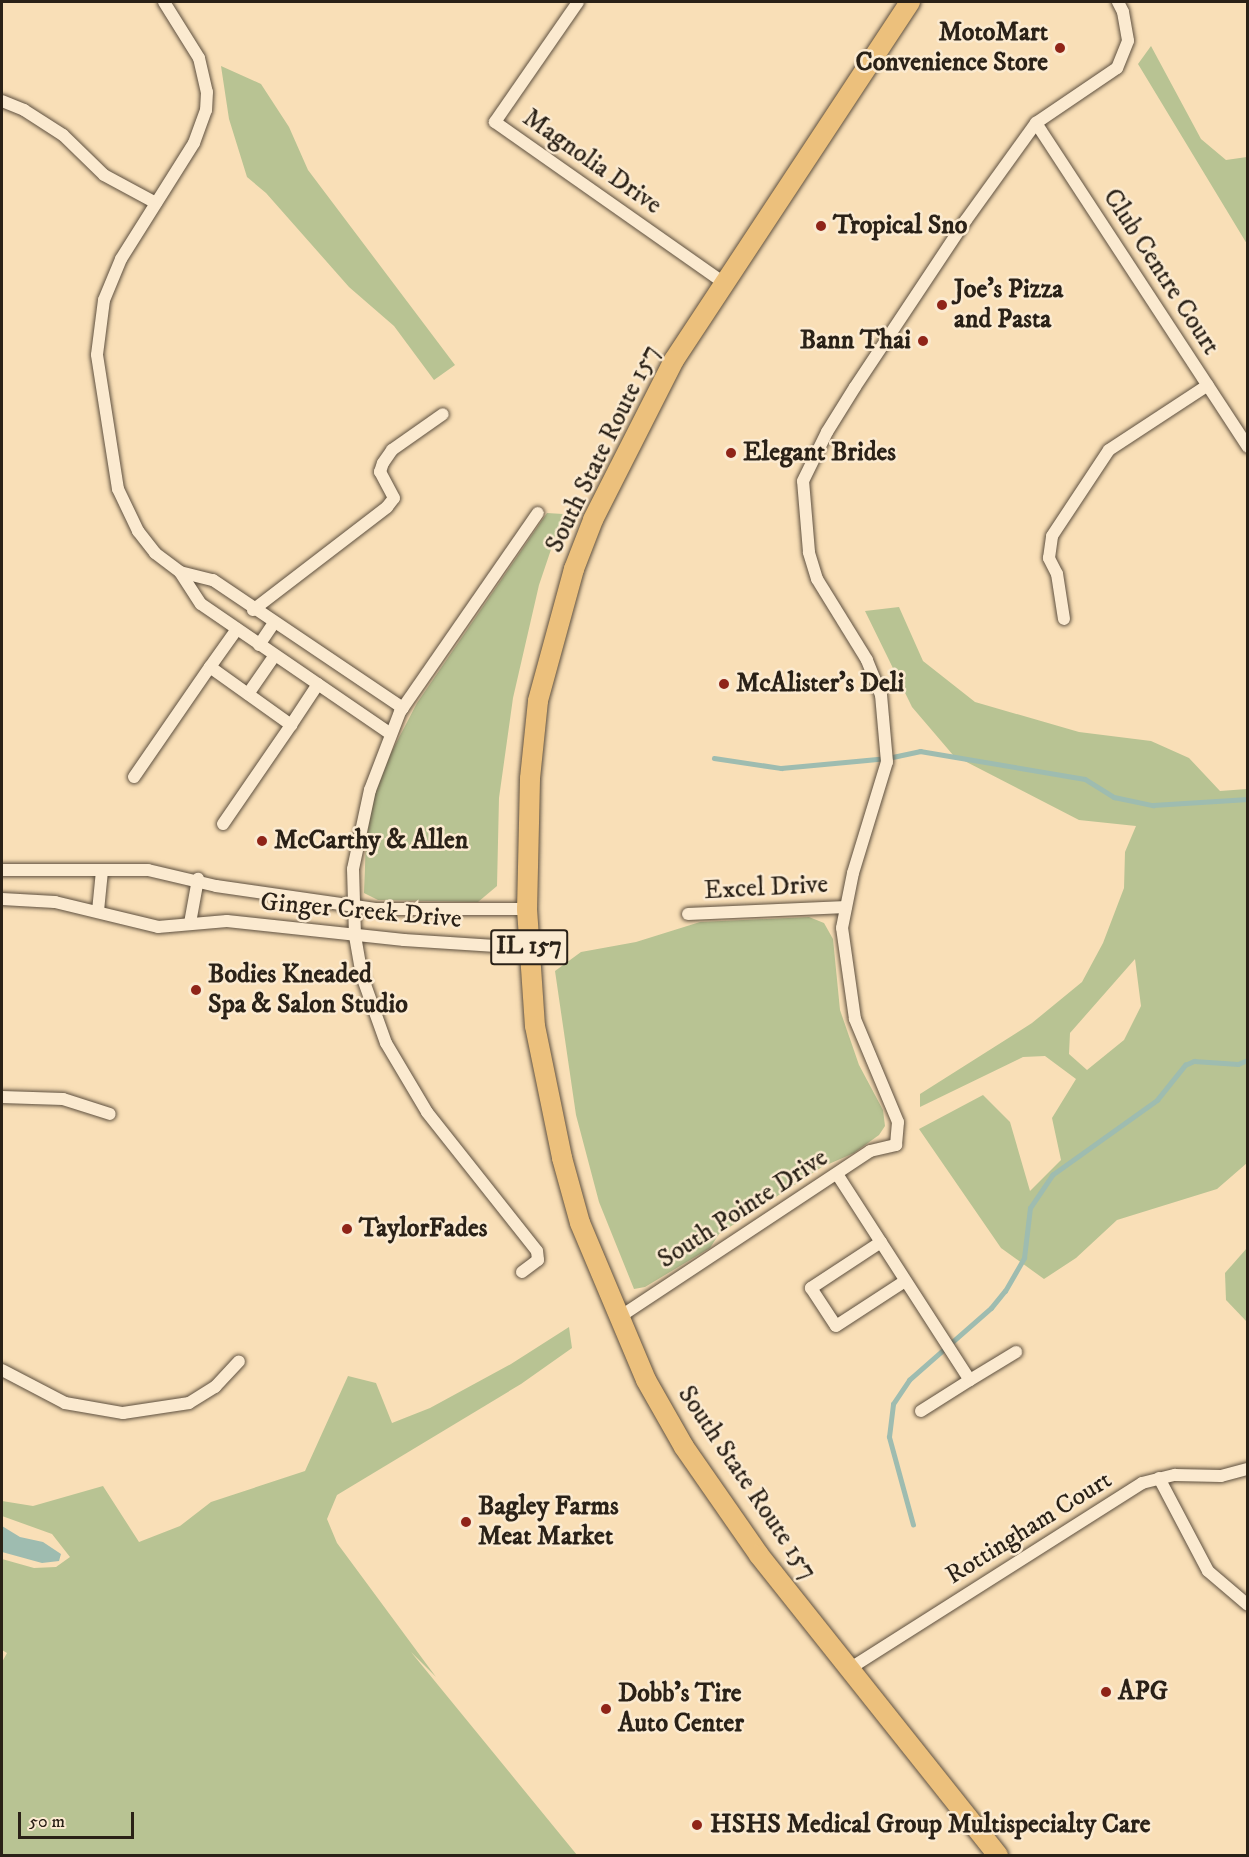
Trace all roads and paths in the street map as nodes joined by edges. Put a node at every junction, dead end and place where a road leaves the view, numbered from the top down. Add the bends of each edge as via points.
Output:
1 (164, 2) edge
2 (579, 2) edge
3 (910, 2) edge
4 (1118, 2) edge
5 (2, 101) edge
6 (1036, 123) junction
7 (156, 203) junction
8 (723, 282) junction
9 (1208, 385) junction
10 (443, 414) dead end
11 (1248, 447) edge
12 (538, 513) dead end
13 (180, 572) junction
14 (253, 610) junction
15 (1064, 619) dead end
16 (274, 623) junction
17 (237, 629) junction
18 (260, 645) junction
19 (275, 656) junction
20 (210, 667) junction
21 (318, 684) junction
22 (248, 694) junction
23 (403, 708) junction
24 (291, 725) junction
25 (391, 734) junction
26 (134, 777) dead end
27 (223, 824) dead end
28 (2, 870) edge
29 (102, 871) junction
30 (198, 879) junction
31 (2, 899) edge
32 (353, 906) junction
33 (846, 907) junction
34 (527, 909) junction
35 (98, 911) junction
36 (688, 914) dead end
37 (190, 923) junction
38 (355, 936) junction
39 (529, 948) junction
40 (2, 1097) edge
41 (110, 1114) dead end
42 (837, 1174) junction
43 (881, 1242) junction
44 (522, 1272) dead end
45 (905, 1281) junction
46 (618, 1318) junction
47 (1016, 1352) dead end
48 (239, 1361) dead end
49 (2, 1370) edge
50 (970, 1380) junction
51 (921, 1411) dead end
52 (1248, 1469) edge
53 (1159, 1478) junction
54 (1248, 1605) edge
55 (849, 1669) junction
56 (998, 1856) edge

1 - 7 street via 199,58 207,92 201,128
2 - 8 street, Magnolia Drive via 495,122
3 - 8 main road, South State Route 157 / IL 157
4 - 6 street via 1128,41 1117,68
5 - 7 street via 63,135 104,175
6 - 9 street, Club Centre Court
6 - 33 street via 966,220 827,432 803,481 809,552 829,603 867,660 881,695 883,712 887,762
7 - 13 street via 113,274 98,328 97,355 115,475 127,513 155,553
8 - 34 main road, South State Route 157 / IL 157 via 674,360 623,456 574,569 538,700 530,778
9 - 11 street, Club Centre Court
9 - 15 street via 1109,450 1052,536 1049,558 1057,574
10 - 14 street via 392,450 383,463 380,472 394,498 387,507
12 - 23 street
13 - 14 street via 213,580
13 - 17 street via 194,597
14 - 16 street
16 - 18 street
16 - 23 street via 307,641
17 - 18 street
17 - 20 street
18 - 19 street
19 - 21 street
19 - 22 street
20 - 22 street
20 - 26 street
21 - 24 street
21 - 25 street
22 - 24 street
23 - 25 street
24 - 27 street
25 - 32 street via 358,830
28 - 29 street, Ginger Creek Drive
29 - 30 street, Ginger Creek Drive via 148,870
29 - 35 street
30 - 32 street, Ginger Creek Drive via 216,886
30 - 37 street
31 - 35 street, Ginger Creek Drive via 27,899
32 - 34 street, Ginger Creek Drive
32 - 38 street
33 - 36 street, Excel Drive
33 - 42 street, South Pointe Drive via 842,928 855,1019 898,1122 896,1146 870,1151
34 - 39 main road, South State Route 157 / IL 157
35 - 37 street, Ginger Creek Drive via 158,927
37 - 38 street, Ginger Creek Drive via 228,921
38 - 39 street, Ginger Creek Drive
38 - 44 street via 368,998 407,1080 537,1251 538,1260
39 - 46 main road, South State Route 157 / IL 157 via 535,1026 546,1095 580,1223
40 - 41 street via 63,1099
42 - 43 street
42 - 46 street, South Pointe Drive
43 - 45 street
43 - 45 street via 811,1288 836,1326
45 - 50 street
46 - 55 main road, South State Route 157 / IL 157 via 646,1380 684,1447 759,1555
47 - 50 street
48 - 49 street via 215,1387 189,1403 123,1413 65,1403
50 - 51 street
52 - 53 street, Rottingham Court via 1221,1476
53 - 54 street via 1208,1571
53 - 55 street, Rottingham Court via 1091,1514
55 - 56 main road, South State Route 157 / IL 157

